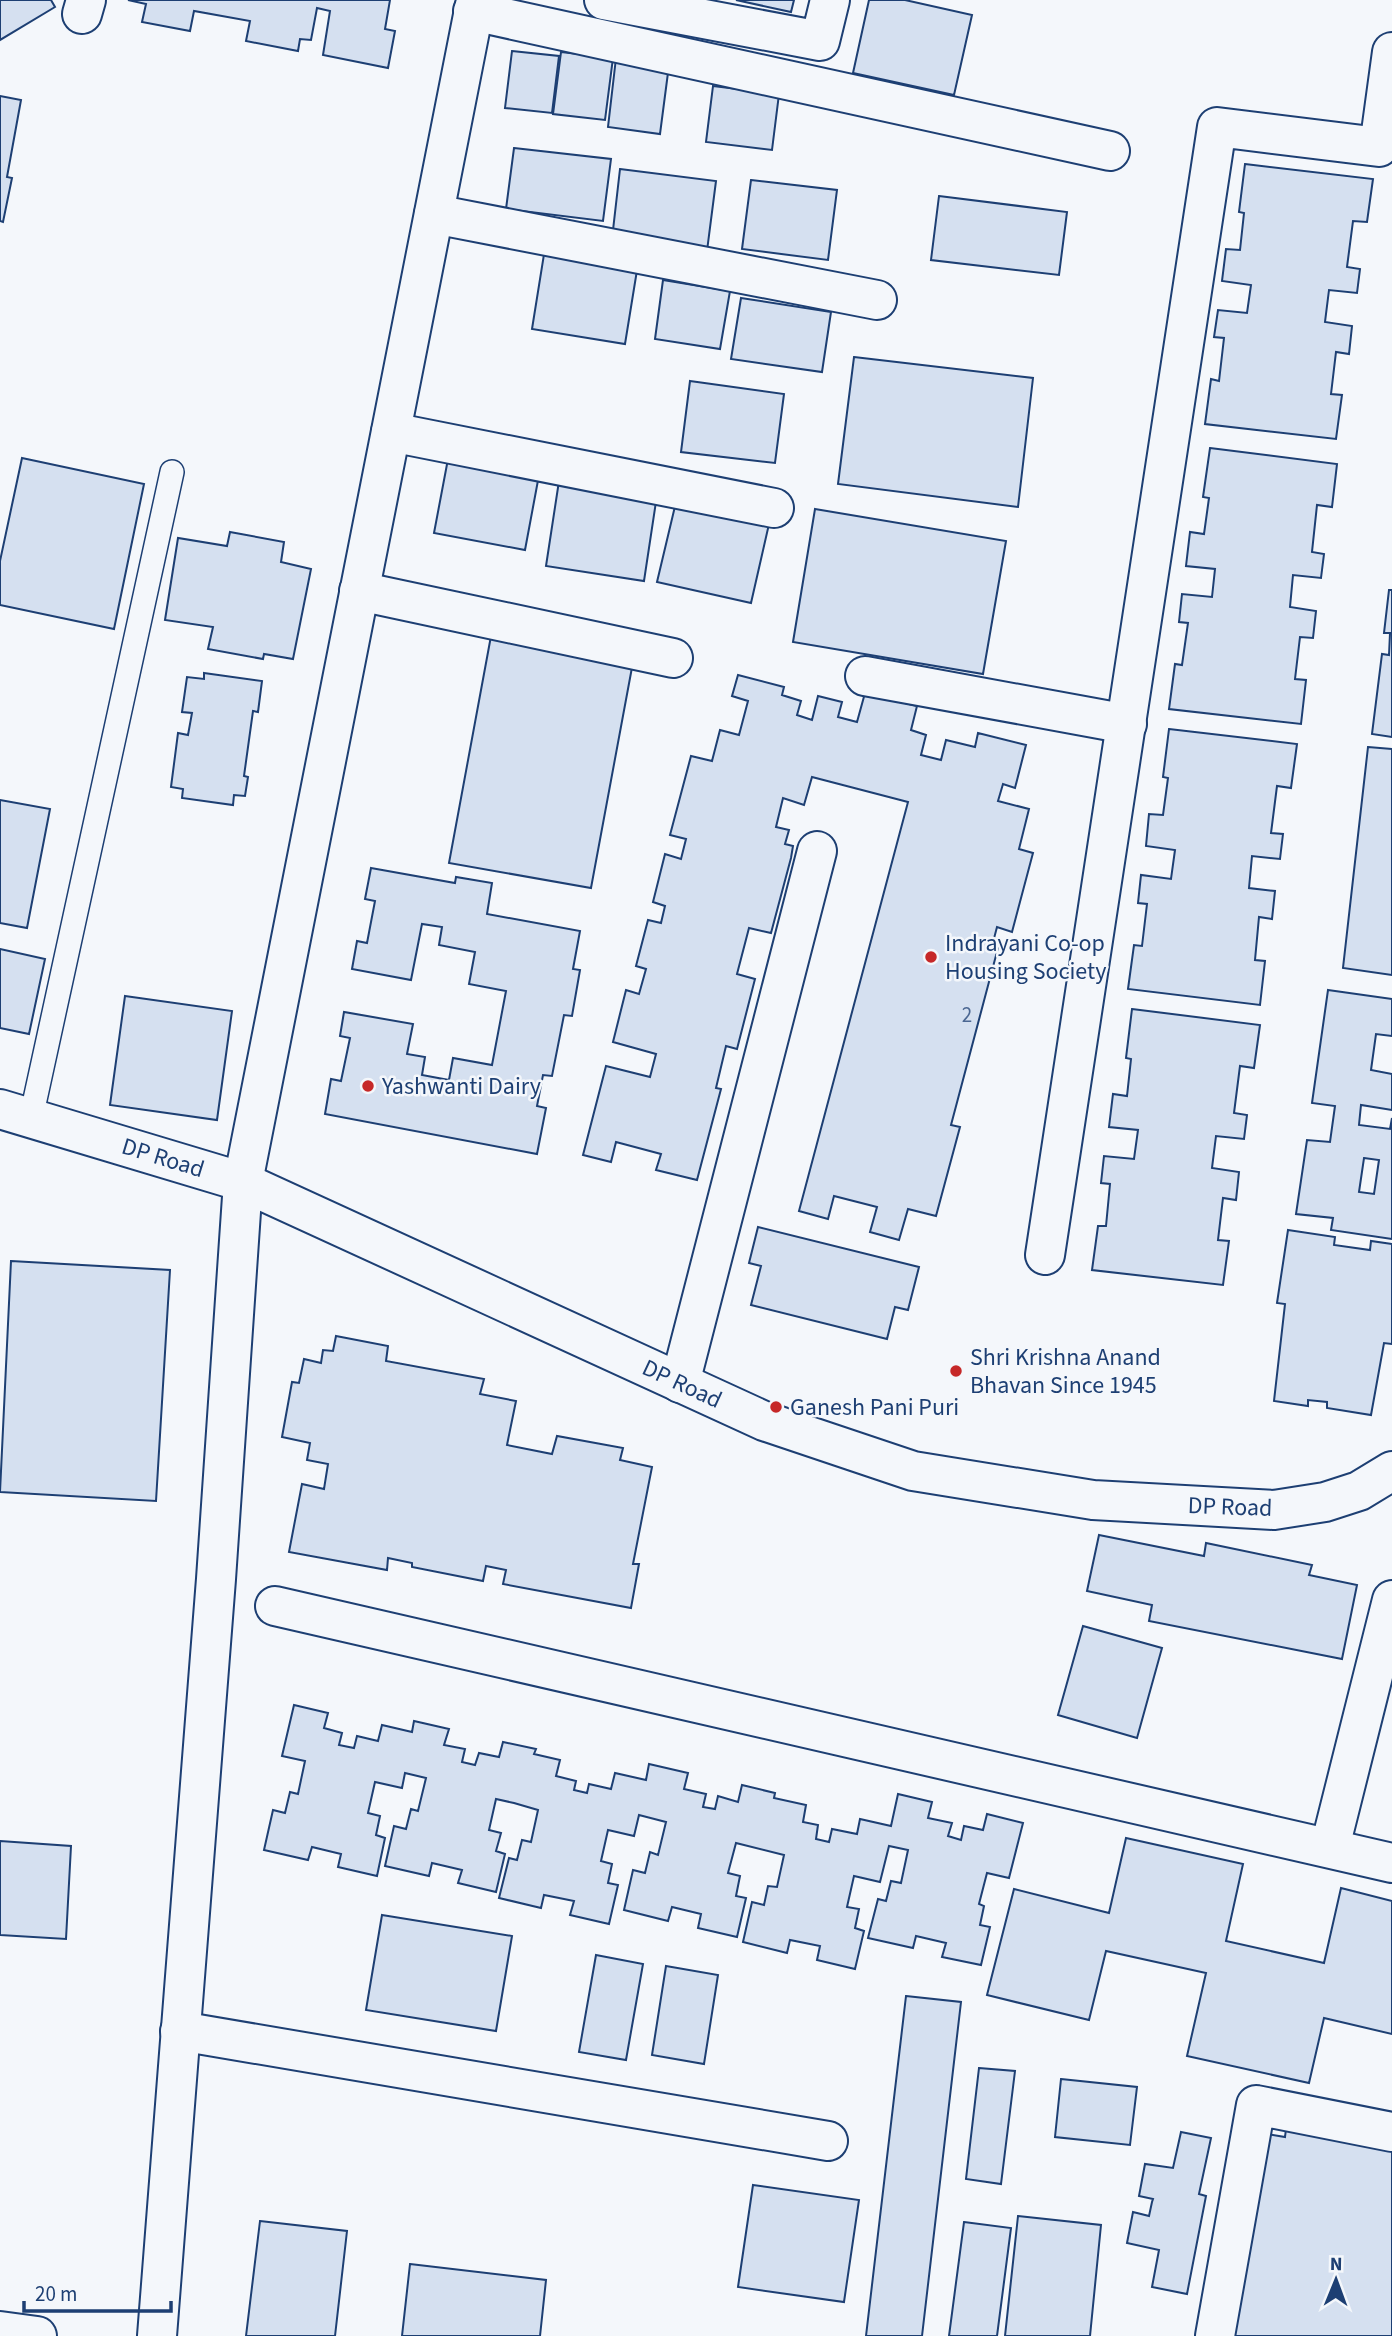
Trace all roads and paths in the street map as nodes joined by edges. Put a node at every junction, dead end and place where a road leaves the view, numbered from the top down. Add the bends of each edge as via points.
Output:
1 (604, 0) edge
2 (830, 0) edge
3 (474, 6) edge
4 (1392, 52) edge
5 (1110, 151) dead end
6 (434, 214) junction
7 (877, 300) dead end
8 (391, 432) junction
9 (172, 472) dead end
10 (774, 508) dead end
11 (359, 591) junction
12 (673, 657) dead end
13 (865, 676) dead end
14 (1127, 724) junction
15 (817, 851) dead end
16 (15, 1113) edge
17 (243, 1182) junction
18 (1045, 1255) dead end
19 (680, 1383) junction
20 (1392, 1471) edge
21 (1392, 1600) edge
22 (275, 1606) dead end
23 (1330, 1847) junction
24 (1392, 1863) edge
25 (180, 2032) junction
26 (1392, 2132) edge
27 (828, 2141) dead end
28 (0, 2331) edge
29 (37, 2336) edge
30 (157, 2336) edge
31 (1215, 2336) edge

1 - 2 street via 820,41
3 - 5 street
3 - 6 street
4 - 14 street via 1379,147 1217,127
6 - 7 street
6 - 8 street
8 - 10 street
8 - 11 street
9 - 16 lane
11 - 12 street
11 - 17 street
13 - 14 street
14 - 18 street
15 - 19 street
16 - 17 street, DP Road
17 - 19 street, DP Road
17 - 25 street
19 - 20 street, DP Road via 764,1421 912,1471 1093,1500 1274,1510 1359,1491
21 - 23 street
22 - 23 street
23 - 24 street
25 - 27 street
25 - 30 street
26 - 31 street via 1256,2105
28 - 29 street

